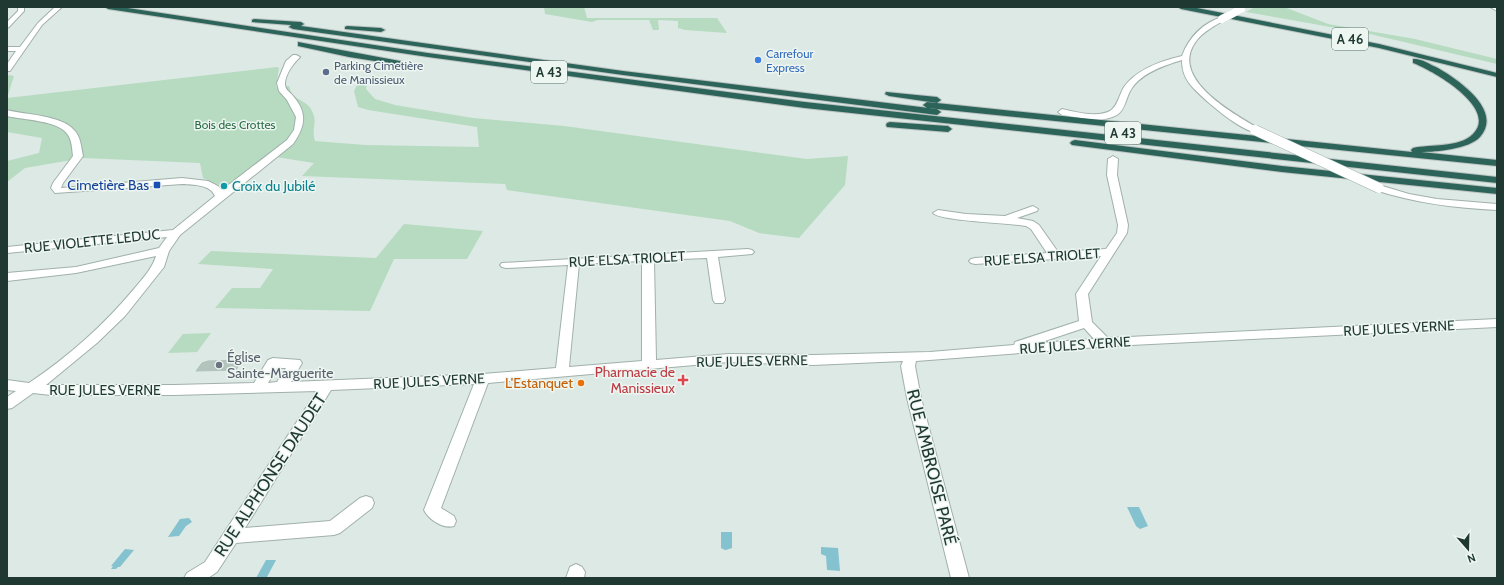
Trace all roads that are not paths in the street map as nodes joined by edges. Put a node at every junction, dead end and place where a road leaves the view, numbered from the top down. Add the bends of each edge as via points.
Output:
1 (21, 7) edge
2 (59, 7) edge
3 (108, 7) edge
4 (1181, 7) edge
5 (1493, 7) edge
6 (1242, 8) edge
7 (1199, 9) edge
8 (1497, 9) edge
9 (196, 12) dead end
10 (210, 15) dead end
11 (1251, 16) junction
12 (216, 24) junction
13 (7, 26) edge
14 (381, 30) dead end
15 (1355, 43) junction
16 (22, 48) junction
17 (7, 49) edge
18 (296, 57) dead end
19 (1184, 57) junction
20 (400, 63) dead end
21 (1497, 68) edge
22 (7, 69) edge
23 (1497, 71) edge
24 (1497, 75) edge
25 (1497, 78) edge
26 (750, 89) junction
27 (889, 94) dead end
28 (1062, 112) dead end
29 (7, 113) edge
30 (886, 115) junction
31 (1053, 117) junction
32 (890, 125) dead end
33 (1024, 136) junction
34 (1363, 149) junction
35 (1112, 159) dead end
36 (1497, 163) edge
37 (1497, 172) edge
38 (1497, 180) edge
39 (1497, 192) edge
40 (220, 197) junction
41 (1497, 207) edge
42 (1034, 209) dead end
43 (938, 213) dead end
44 (1010, 220) junction
45 (176, 233) junction
46 (7, 250) edge
47 (163, 251) junction
48 (748, 252) dead end
49 (1109, 252) junction
50 (712, 254) junction
51 (1054, 256) junction
52 (648, 258) junction
53 (975, 261) dead end
54 (574, 262) junction
55 (506, 265) dead end
56 (7, 277) edge
57 (719, 300) dead end
58 (1497, 323) edge
59 (1086, 324) junction
60 (1104, 342) junction
61 (1015, 349) junction
62 (911, 356) junction
63 (649, 365) junction
64 (562, 372) junction
65 (483, 379) junction
66 (7, 385) edge
67 (327, 386) junction
68 (258, 387) junction
69 (281, 387) junction
70 (30, 388) junction
71 (7, 404) edge
72 (366, 503) dead end
73 (448, 521) dead end
74 (231, 536) junction
75 (194, 578) edge
76 (960, 578) edge

1 - 13 street via 21,11
2 - 16 street via 40,24
3 - 12 highway, A 43
4 - 7 highway, A 46
5 - 8 street
6 - 19 street, bridge via 1196,35
7 - 11 highway, A 46
7 - 15 highway
7 - 24 highway, A 46 via 1375,44
9 - 10 highway
11 - 21 highway via 1364,36
11 - 23 highway, A 46 via 1386,43
12 - 20 highway via 336,52
12 - 30 highway, A 43 via 509,66
14 - 26 highway, A 43 via 250,21
15 - 25 highway
15 - 34 highway via 1419,62 1448,74 1473,93 1487,114 1484,128 1477,136 1452,145 1417,150
16 - 17 street
16 - 22 street
18 - 40 street via 290,61 281,83 283,91 291,99 300,117 298,130 290,142
19 - 28 street via 1137,78 1111,114 1093,116
19 - 41 street, bridge via 1190,77 1201,92 1218,107 1255,130 1379,188 1426,201
26 - 31 highway
26 - 37 highway, A 43 via 1101,131
27 - 31 highway
29 - 40 street via 61,124 70,129 76,138 78,156 58,184 56,188 60,191 182,181 204,183 214,188
30 - 33 highway
30 - 38 highway, A 43
31 - 34 highway
32 - 33 highway
33 - 39 highway via 1202,160
34 - 36 highway
35 - 49 street via 1112,175 1123,225 1122,233
40 - 45 street
42 - 44 street via 1010,217
43 - 44 street
44 - 51 street via 1029,223 1035,227
45 - 46 street, RUE VIOLETTE LEDUC
45 - 47 street
47 - 56 street via 76,270
47 - 70 street via 158,267 121,313 92,340
48 - 50 street, RUE ELSA TRIOLET
49 - 51 street, RUE ELSA TRIOLET
49 - 59 street via 1082,294
50 - 52 street, RUE ELSA TRIOLET
50 - 57 street
51 - 53 street, RUE ELSA TRIOLET
52 - 54 street, RUE ELSA TRIOLET
52 - 63 street
54 - 55 street, RUE ELSA TRIOLET
54 - 64 street
58 - 60 street, RUE JULES VERNE
59 - 60 street
59 - 61 street via 1023,343
60 - 61 street, RUE JULES VERNE
61 - 62 street, RUE JULES VERNE
62 - 63 street, RUE JULES VERNE via 813,360 729,358
62 - 76 street, RUE AMBROISE PARÉ via 908,366 914,398
63 - 64 street, RUE JULES VERNE
64 - 65 street, RUE JULES VERNE
65 - 67 street, RUE JULES VERNE
65 - 73 street via 432,510
66 - 70 street, RUE JULES VERNE
67 - 69 street, RUE JULES VERNE
67 - 74 street, RUE ALPHONSE DAUDET
68 - 69 street, RUE JULES VERNE
68 - 69 street via 273,363 295,363
68 - 70 street, RUE JULES VERNE via 58,390
70 - 71 street
72 - 74 street via 334,528
74 - 75 street, RUE ALPHONSE DAUDET via 211,567

